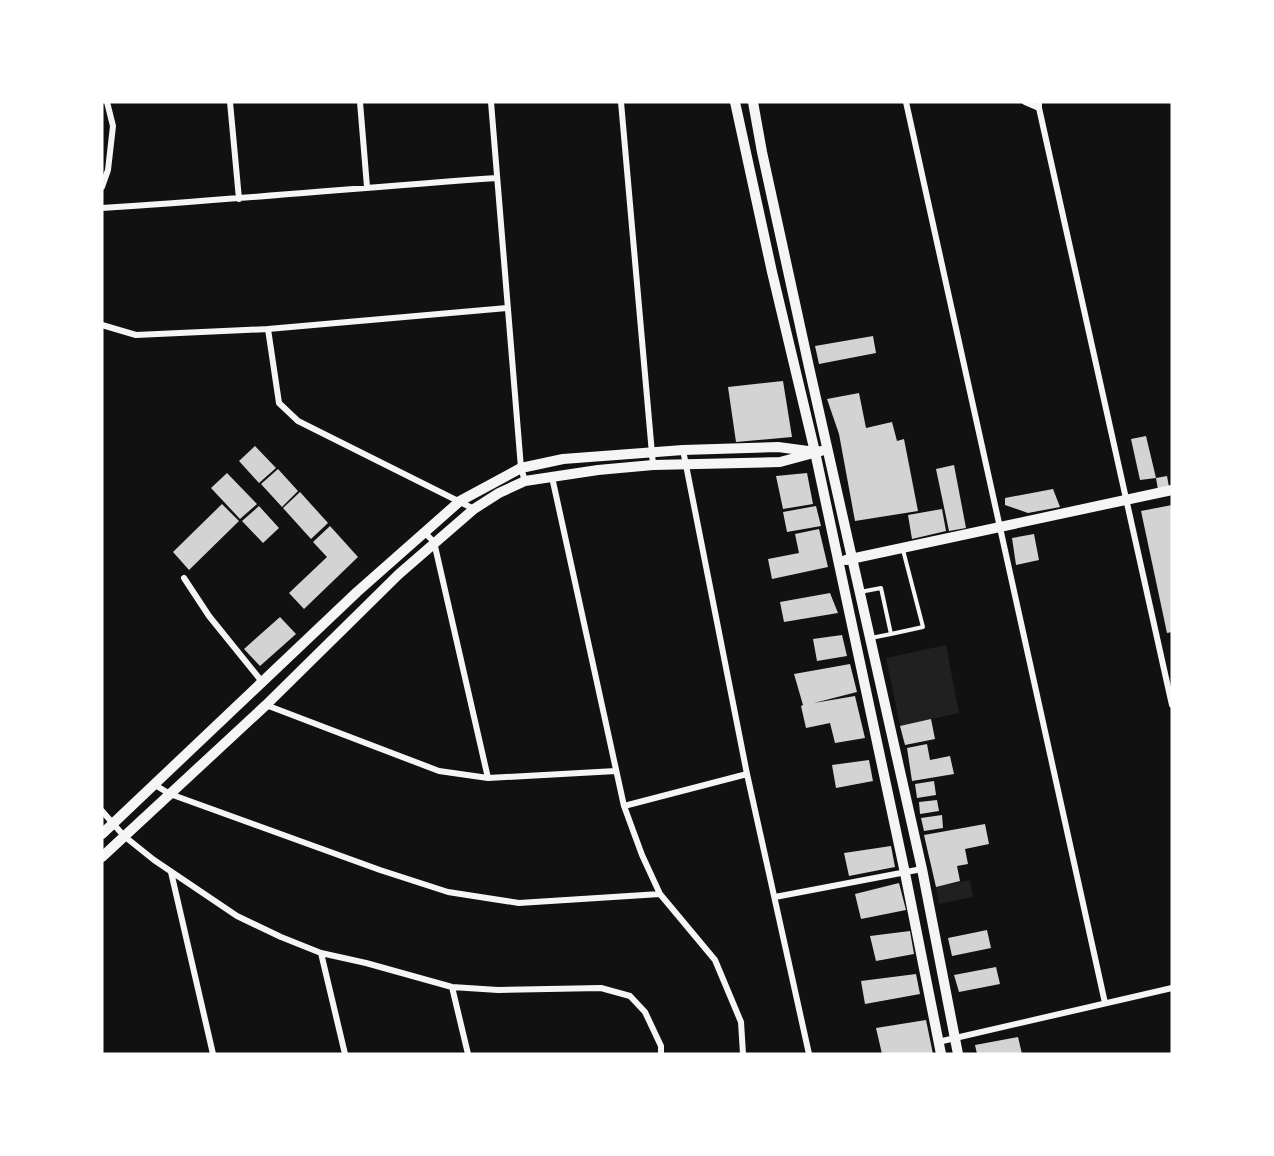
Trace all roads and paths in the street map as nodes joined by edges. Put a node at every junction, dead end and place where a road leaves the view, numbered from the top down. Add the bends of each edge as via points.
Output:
1 (107, 102) edge
2 (230, 102) edge
3 (360, 102) edge
4 (491, 102) edge
5 (621, 102) edge
6 (735, 102) edge
7 (753, 102) edge
8 (906, 102) edge
9 (1025, 102) edge
10 (1039, 105) edge
11 (497, 178) junction
12 (102, 187) edge
13 (367, 187) junction
14 (239, 199) junction
15 (102, 208) edge
16 (507, 308) junction
17 (102, 325) edge
18 (268, 328) junction
19 (809, 367) junction
20 (794, 371) junction
21 (683, 450) junction
22 (828, 450) junction
23 (651, 451) junction
24 (814, 452) junction
25 (686, 464) junction
26 (653, 465) junction
27 (521, 468) junction
28 (552, 477) junction
29 (525, 481) junction
30 (1172, 490) edge
31 (1125, 500) junction
32 (460, 501) junction
33 (474, 508) junction
34 (999, 527) junction
35 (424, 532) junction
36 (434, 542) junction
37 (902, 548) junction
38 (852, 559) junction
39 (837, 561) junction
40 (184, 578) dead end
41 (860, 592) junction
42 (891, 634) junction
43 (870, 639) junction
44 (263, 683) junction
45 (266, 705) junction
46 (1172, 705) edge
47 (616, 771) junction
48 (747, 774) junction
49 (488, 778) junction
50 (155, 785) junction
51 (170, 794) junction
52 (624, 806) junction
53 (102, 811) edge
54 (112, 824) junction
55 (102, 834) edge
56 (124, 836) junction
57 (102, 857) edge
58 (922, 869) junction
59 (171, 872) junction
60 (905, 873) junction
61 (660, 894) junction
62 (775, 897) junction
63 (321, 953) junction
64 (452, 987) junction
65 (1172, 988) edge
66 (1105, 1003) junction
67 (954, 1038) junction
68 (938, 1042) junction
69 (213, 1054) edge
70 (345, 1054) edge
71 (468, 1054) edge
72 (661, 1054) edge
73 (743, 1054) edge
74 (809, 1054) edge
75 (941, 1054) edge
76 (958, 1054) edge

1 - 12 street via 113,126
2 - 14 street
3 - 13 street
4 - 11 street
5 - 23 street
6 - 20 main road
7 - 19 main road
8 - 34 street
9 - 10 street
10 - 31 street
11 - 13 street
11 - 16 street
13 - 14 street
14 - 15 street
16 - 18 street
16 - 27 street
17 - 18 street via 136,335
18 - 32 street via 279,403 298,421
19 - 20 main road
19 - 22 main road
20 - 24 main road
21 - 23 main road
21 - 24 main road via 778,447
21 - 25 street
22 - 24 main road
22 - 38 main road
23 - 26 street
23 - 27 main road via 563,459
24 - 25 main road via 780,462
24 - 39 main road
25 - 26 main road
25 - 48 street
26 - 28 main road
27 - 29 street
27 - 32 main road
28 - 29 main road
28 - 47 street
29 - 33 main road
30 - 31 main road
31 - 34 main road
31 - 46 street
32 - 33 street
32 - 35 main road
33 - 36 main road
34 - 37 main road
34 - 66 street
35 - 36 street
35 - 44 main road
36 - 45 main road
36 - 49 street
37 - 38 main road
37 - 42 lane via 923,627
38 - 39 main road
38 - 41 main road
39 - 60 main road
40 - 44 street
41 - 42 lane via 881,588
41 - 43 main road
42 - 43 lane
43 - 58 main road
44 - 50 main road
45 - 49 street via 440,771
45 - 51 main road
47 - 49 street
47 - 52 street
48 - 52 street
48 - 62 street
50 - 51 street
50 - 54 main road
51 - 56 main road
51 - 61 street via 448,892 519,903
52 - 61 street
53 - 54 street
54 - 55 main road
54 - 56 street
56 - 57 main road
56 - 59 street
58 - 60 street
58 - 67 main road
59 - 63 street via 237,916
59 - 69 street
60 - 62 street
60 - 68 main road
61 - 73 street via 715,960 741,1022
62 - 74 street
63 - 64 street
63 - 70 street
64 - 71 street
64 - 72 street via 601,988 630,996 645,1012
65 - 66 street
66 - 67 street
67 - 68 street
67 - 76 main road
68 - 75 main road

